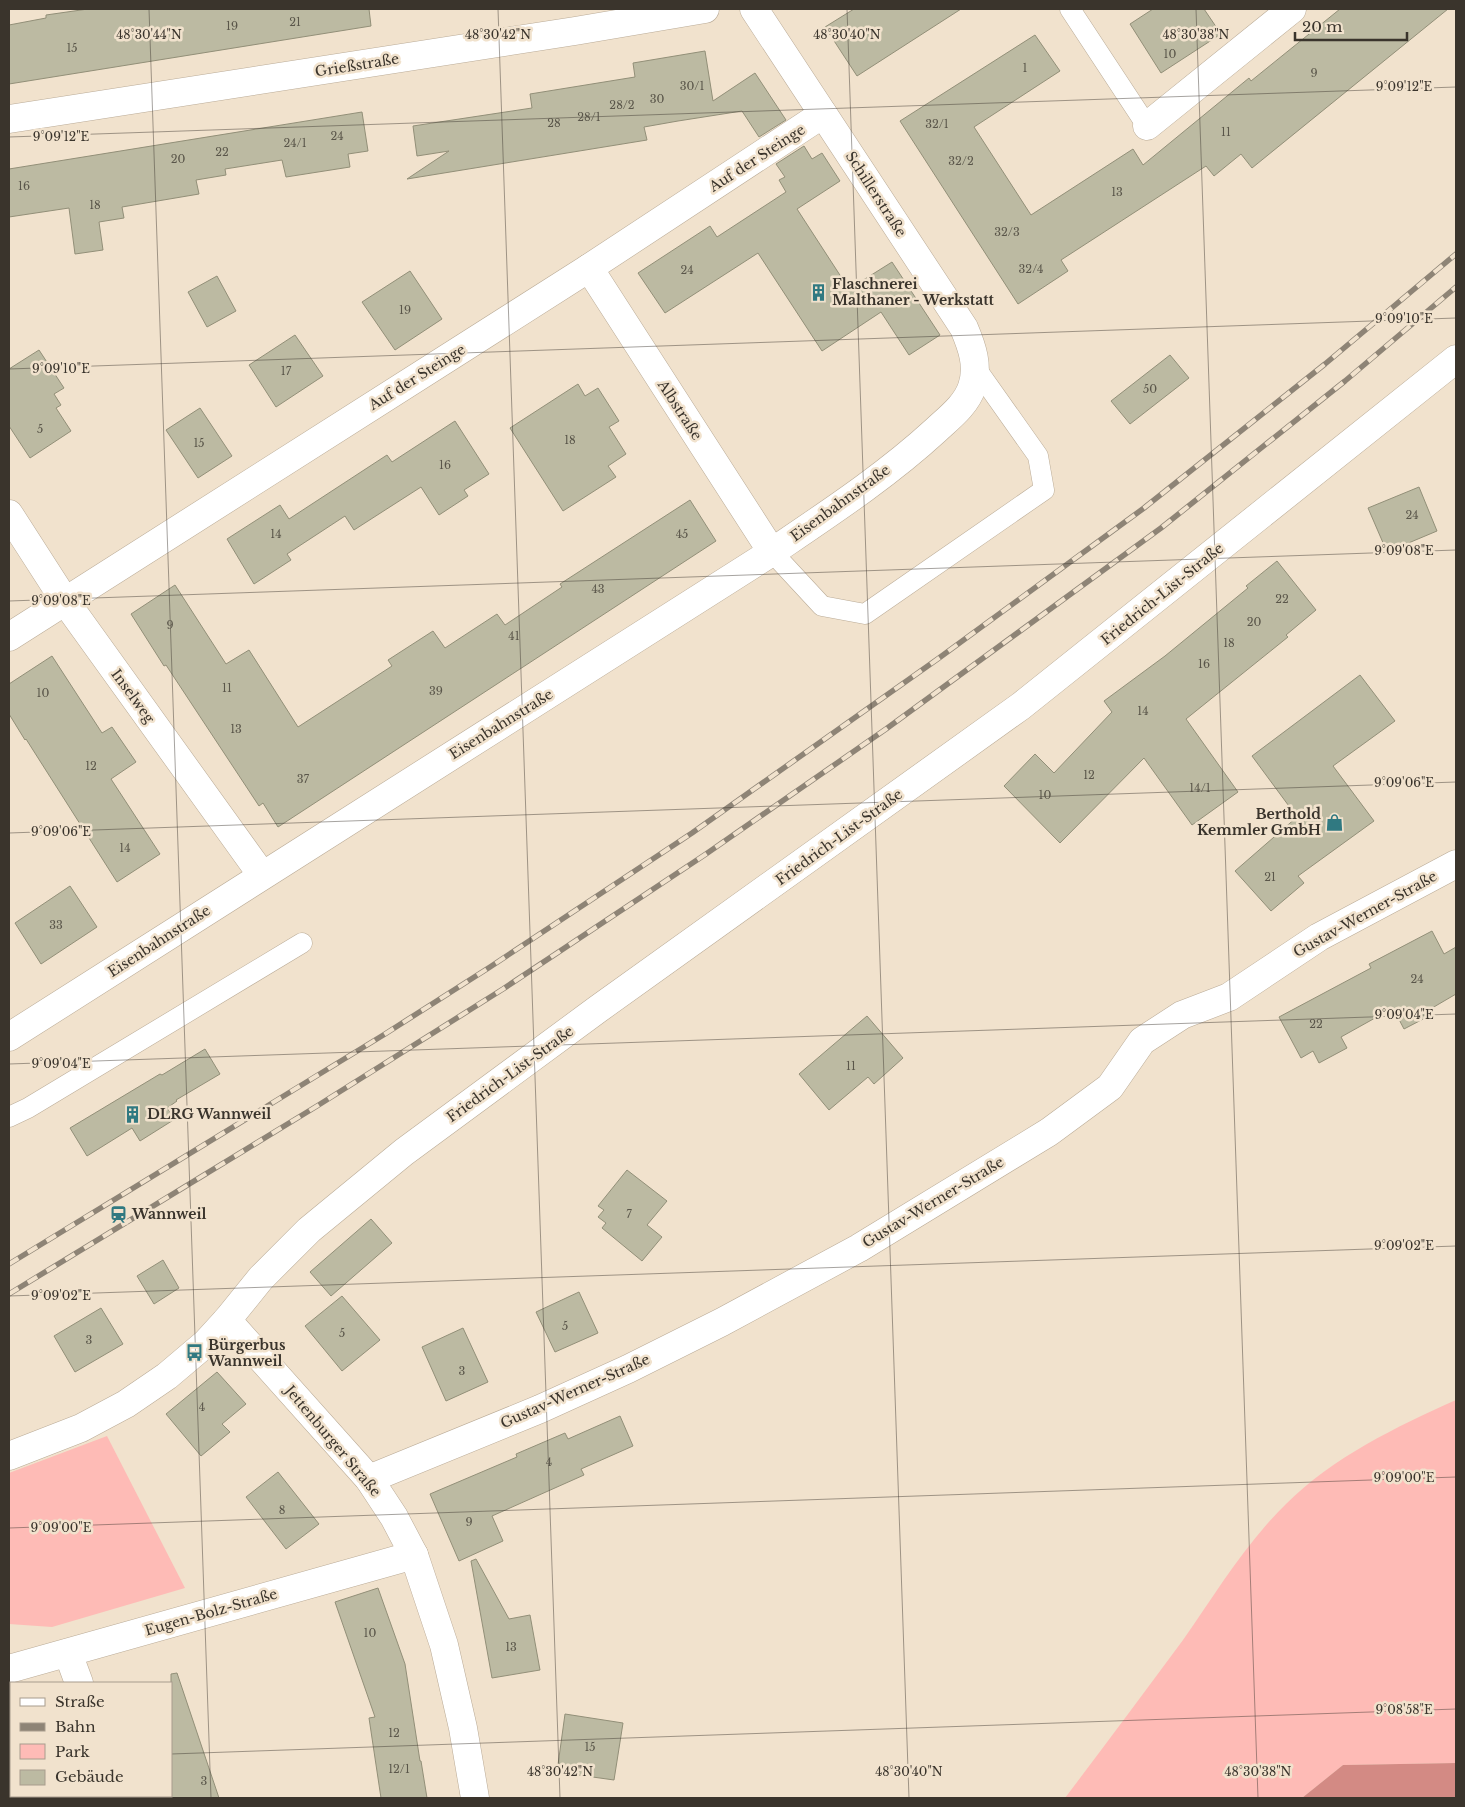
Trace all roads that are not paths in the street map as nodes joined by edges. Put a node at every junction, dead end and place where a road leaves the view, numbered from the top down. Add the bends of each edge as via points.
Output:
1 (705, 9) edge
2 (754, 9) edge
3 (1070, 9) edge
4 (1292, 9) edge
5 (823, 114) junction
6 (9, 119) edge
7 (1147, 126) joint
8 (589, 268) junction
9 (1456, 359) edge
10 (974, 377) junction
11 (9, 514) edge
12 (772, 552) junction
13 (65, 600) junction
14 (9, 637) edge
15 (1456, 864) edge
16 (262, 875) junction
17 (302, 943) dead end
18 (9, 1037) edge
19 (9, 1117) edge
20 (228, 1320) junction
21 (9, 1456) edge
22 (369, 1480) junction
23 (414, 1555) junction
24 (68, 1653) junction
25 (9, 1669) edge
26 (79, 1682) edge
27 (475, 1798) edge

1 - 6 street, Grießstraße
2 - 5 street, Schillerstraße
3 - 7 lane
4 - 7 street
5 - 8 street, Auf der Steinge
5 - 10 street, Schillerstraße via 964,328 973,349
8 - 12 street, Albstraße
8 - 13 street, Auf der Steinge
9 - 20 street, Friedrich-List-Straße via 1021,706 404,1152 308,1230 260,1278
10 - 12 street, Eisenbahnstraße via 964,403 920,445
10 - 12 lane via 1038,456 1044,490 865,614 822,606
11 - 13 street, Inselweg
12 - 16 street, Eisenbahnstraße
13 - 14 street, Auf der Steinge
13 - 16 street, Inselweg
15 - 22 street, Gustav-Werner-Straße via 1319,937 1228,997 1182,1015 1142,1041 1110,1087 1049,1132 859,1248 628,1369
16 - 18 street, Eisenbahnstraße
17 - 19 lane
20 - 21 street via 174,1370 126,1404 81,1428
20 - 22 street, Jettenburger Straße
22 - 23 street, Jettenburger Straße via 394,1516
23 - 24 street, Eugen-Bolz-Straße
23 - 27 street, Jettenburger Straße via 444,1645
24 - 25 street, Eugen-Bolz-Straße
24 - 26 street

